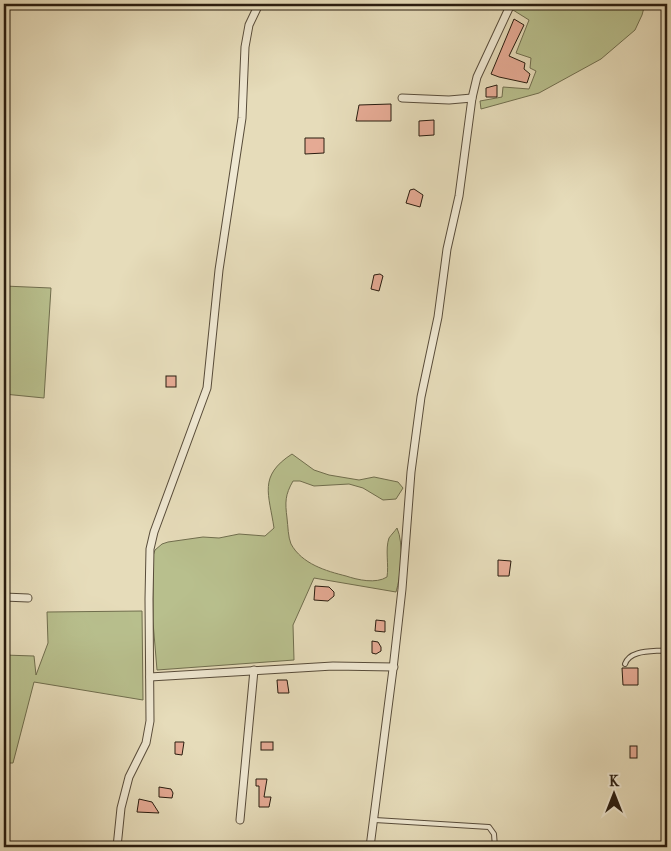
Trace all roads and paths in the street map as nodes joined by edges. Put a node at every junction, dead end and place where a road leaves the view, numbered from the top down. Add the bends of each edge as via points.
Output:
1 (259, 4) edge
2 (511, 4) edge
3 (402, 98) dead end
4 (472, 98) junction
5 (4, 597) edge
6 (28, 598) dead end
7 (667, 650) edge
8 (625, 664) dead end
9 (394, 667) junction
10 (254, 670) junction
11 (150, 678) junction
12 (240, 820) dead end
13 (375, 820) junction
14 (117, 847) edge
15 (370, 847) edge
16 (495, 847) edge

1 - 11 street via 249,25 245,46 242,118 219,270 207,388 150,549
2 - 4 street via 477,77
3 - 4 street
4 - 9 street via 459,196 421,398 411,472
5 - 6 street
7 - 8 lane via 636,654
9 - 10 street
9 - 13 street
10 - 11 street
10 - 12 street
11 - 14 street via 150,721 146,743 128,777
13 - 15 street
13 - 16 lane via 489,827 494,834

